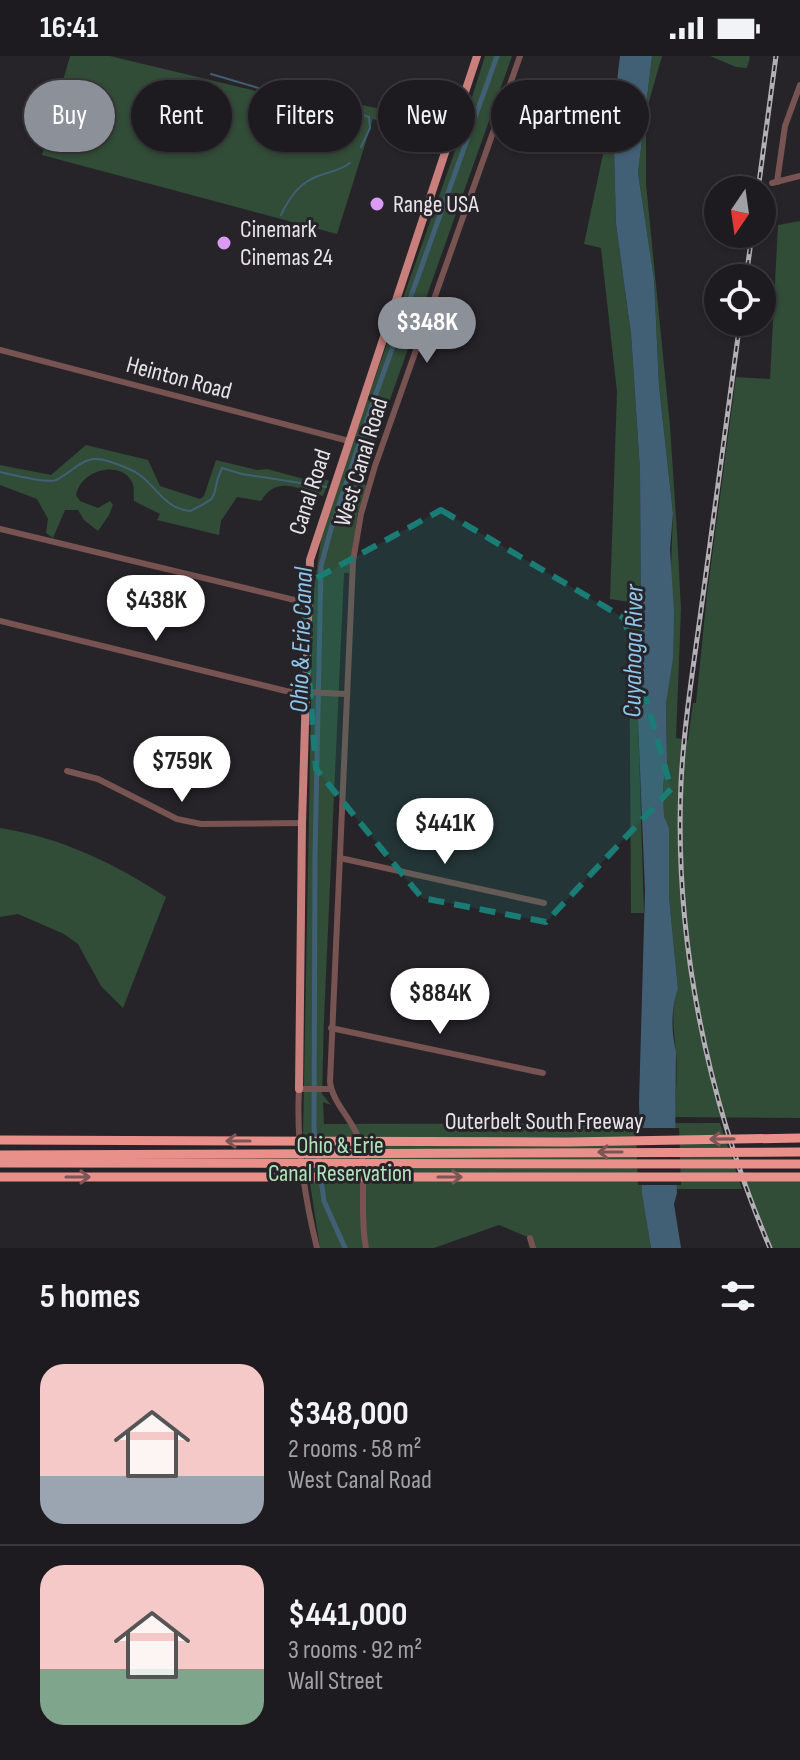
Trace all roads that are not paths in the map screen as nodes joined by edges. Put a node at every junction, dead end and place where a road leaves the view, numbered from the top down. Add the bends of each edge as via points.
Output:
1 (520, 56) edge
2 (474, 57) edge
3 (800, 85) edge
4 (800, 176) edge
5 (0, 350) edge
6 (349, 441) junction
7 (0, 529) edge
8 (307, 603) junction
9 (0, 621) edge
10 (310, 694) junction
11 (346, 694) junction
12 (67, 771) dead end
13 (302, 823) junction
14 (340, 858) junction
15 (544, 903) dead end
16 (331, 1028) junction
17 (543, 1073) dead end
18 (299, 1089) junction
19 (331, 1089) junction
20 (800, 1138) edge
21 (0, 1140) edge
22 (800, 1152) edge
23 (0, 1155) edge
24 (0, 1163) edge
25 (800, 1164) edge
26 (0, 1177) edge
27 (800, 1177) edge
28 (530, 1238) dead end
29 (317, 1248) edge
30 (366, 1248) edge
31 (533, 1248) edge

1 - 11 street, West Canal Road via 364,503 353,561
2 - 6 main road, Canal Road
3 - 4 street via 774,182
5 - 6 street, Heinton Road
6 - 8 main road, Canal Road via 313,547
7 - 8 street
8 - 10 main road, Canal Road
9 - 10 street
10 - 11 street
10 - 13 main road, Canal Road
11 - 14 street, West Canal Road
12 - 13 street via 98,779 177,819 201,824
13 - 18 main road, Canal Road
14 - 15 street
14 - 16 street, West Canal Road
16 - 17 street
16 - 19 street, West Canal Road
18 - 19 street
18 - 29 street, Canal Road via 301,1163
19 - 30 street, West Canal Road via 359,1139
20 -> 21 highway, Outerbelt South Freeway, bridge
22 -> 23 highway, bridge
24 - 25 highway, bridge
26 -> 27 highway, bridge
28 - 31 street

